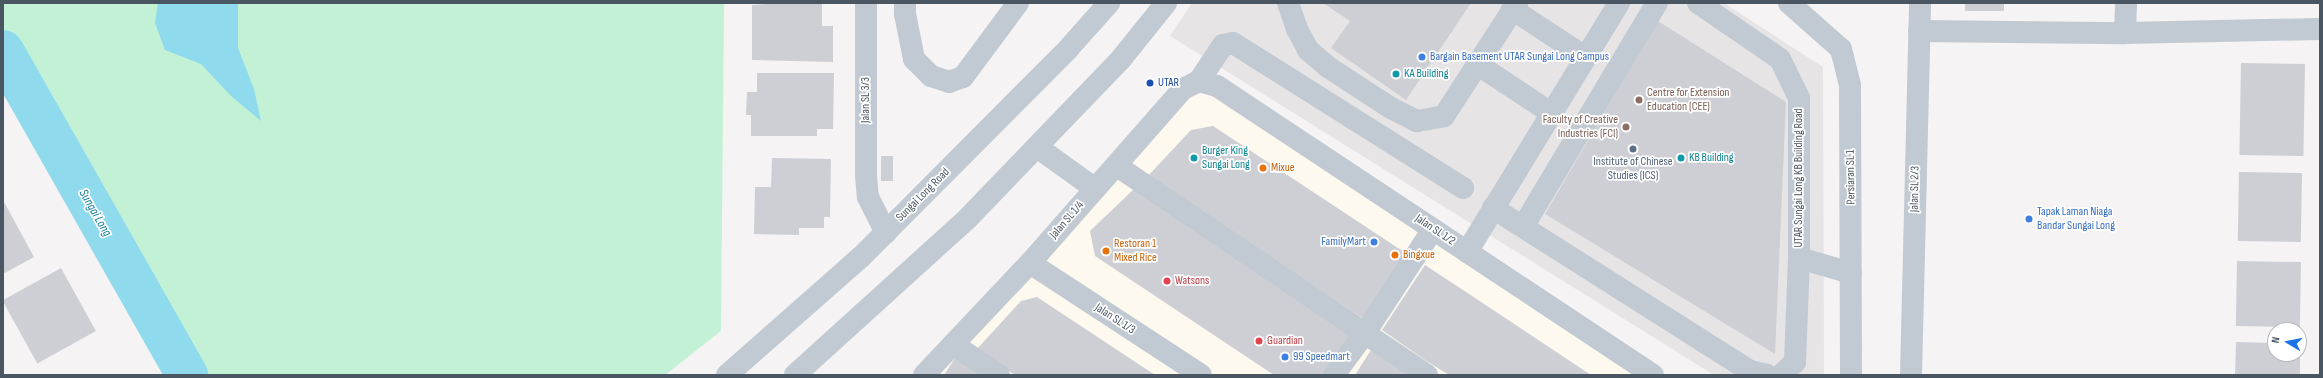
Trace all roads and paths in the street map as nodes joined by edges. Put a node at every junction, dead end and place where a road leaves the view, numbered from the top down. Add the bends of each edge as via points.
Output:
1 (866, 3) edge
2 (905, 3) edge
3 (1018, 3) edge
4 (1109, 3) edge
5 (1166, 3) edge
6 (1288, 3) edge
7 (1619, 3) edge
8 (1657, 3) edge
9 (1698, 3) edge
10 (1789, 3) edge
11 (1920, 3) edge
12 (2126, 3) edge
13 (1514, 6) edge
14 (2320, 29) edge
15 (1919, 31) junction
16 (2125, 33) junction
17 (1585, 57) junction
18 (1477, 64) junction
19 (1208, 84) junction
20 (1551, 113) junction
21 (1037, 147) junction
22 (1116, 166) junction
23 (1094, 188) junction
24 (1463, 188) dead end
25 (1494, 208) junction
26 (1524, 225) junction
27 (1433, 229) junction
28 (886, 233) junction
29 (1467, 252) junction
30 (1799, 258) junction
31 (1030, 263) junction
32 (1851, 273) junction
33 (1365, 333) junction
34 (954, 345) junction
35 (1627, 368) edge
36 (801, 373) edge
37 (727, 375) edge
38 (924, 375) edge
39 (999, 375) edge
40 (1201, 375) edge
41 (1334, 375) edge
42 (1427, 375) edge
43 (1653, 375) edge
44 (1767, 375) edge
45 (1781, 375) edge
46 (1851, 375) edge
47 (1911, 375) edge

1 - 28 street, Jalan SL 3/3 via 866,176 868,197
2 - 3 street via 914,59 931,76 950,82 963,77
4 - 28 street, Sungai Long Road via 1068,49
5 - 21 street via 1121,59
6 - 18 street via 1308,50 1328,67 1391,108 1417,121 1444,116
7 - 17 street
8 - 26 street
9 - 30 street, UTAR Sungai Long KB Building Road via 1780,59 1799,98
10 - 32 street, Persiaran SL 1 via 1841,49 1850,86
11 - 15 street, Jalan SL 2/3
12 - 16 street
13 - 17 street
13 - 18 street
14 - 16 street
15 - 16 street
15 - 47 street, Jalan SL 2/3
17 - 20 street
18 - 20 street
19 - 22 street, Jalan SL 1/4 via 1183,89
19 - 24 street via 1223,45 1233,43
19 - 27 street, Jalan SL 1/2
20 - 25 street
21 - 23 street
21 - 36 street via 968,218
22 - 23 street, Jalan SL 1/4
22 - 33 street
23 - 31 street, Jalan SL 1/4
25 - 26 street
25 - 29 street
26 - 44 street via 1750,371
27 - 29 street, Jalan SL 1/2
27 - 33 street
28 - 37 street, Sungai Long Road via 842,275
29 - 35 street, Jalan SL 1/2
30 - 32 street, UTAR Sungai Long KB Building Road
30 - 45 street, UTAR Sungai Long KB Building Road via 1795,362
31 - 34 street, Jalan SL 1/4
31 - 40 street, Jalan SL 1/3
32 - 46 street, Persiaran SL 1
33 - 41 street
33 - 42 street
34 - 38 street, Jalan SL 1/4
34 - 39 street
35 - 43 street, Jalan SL 1/2

